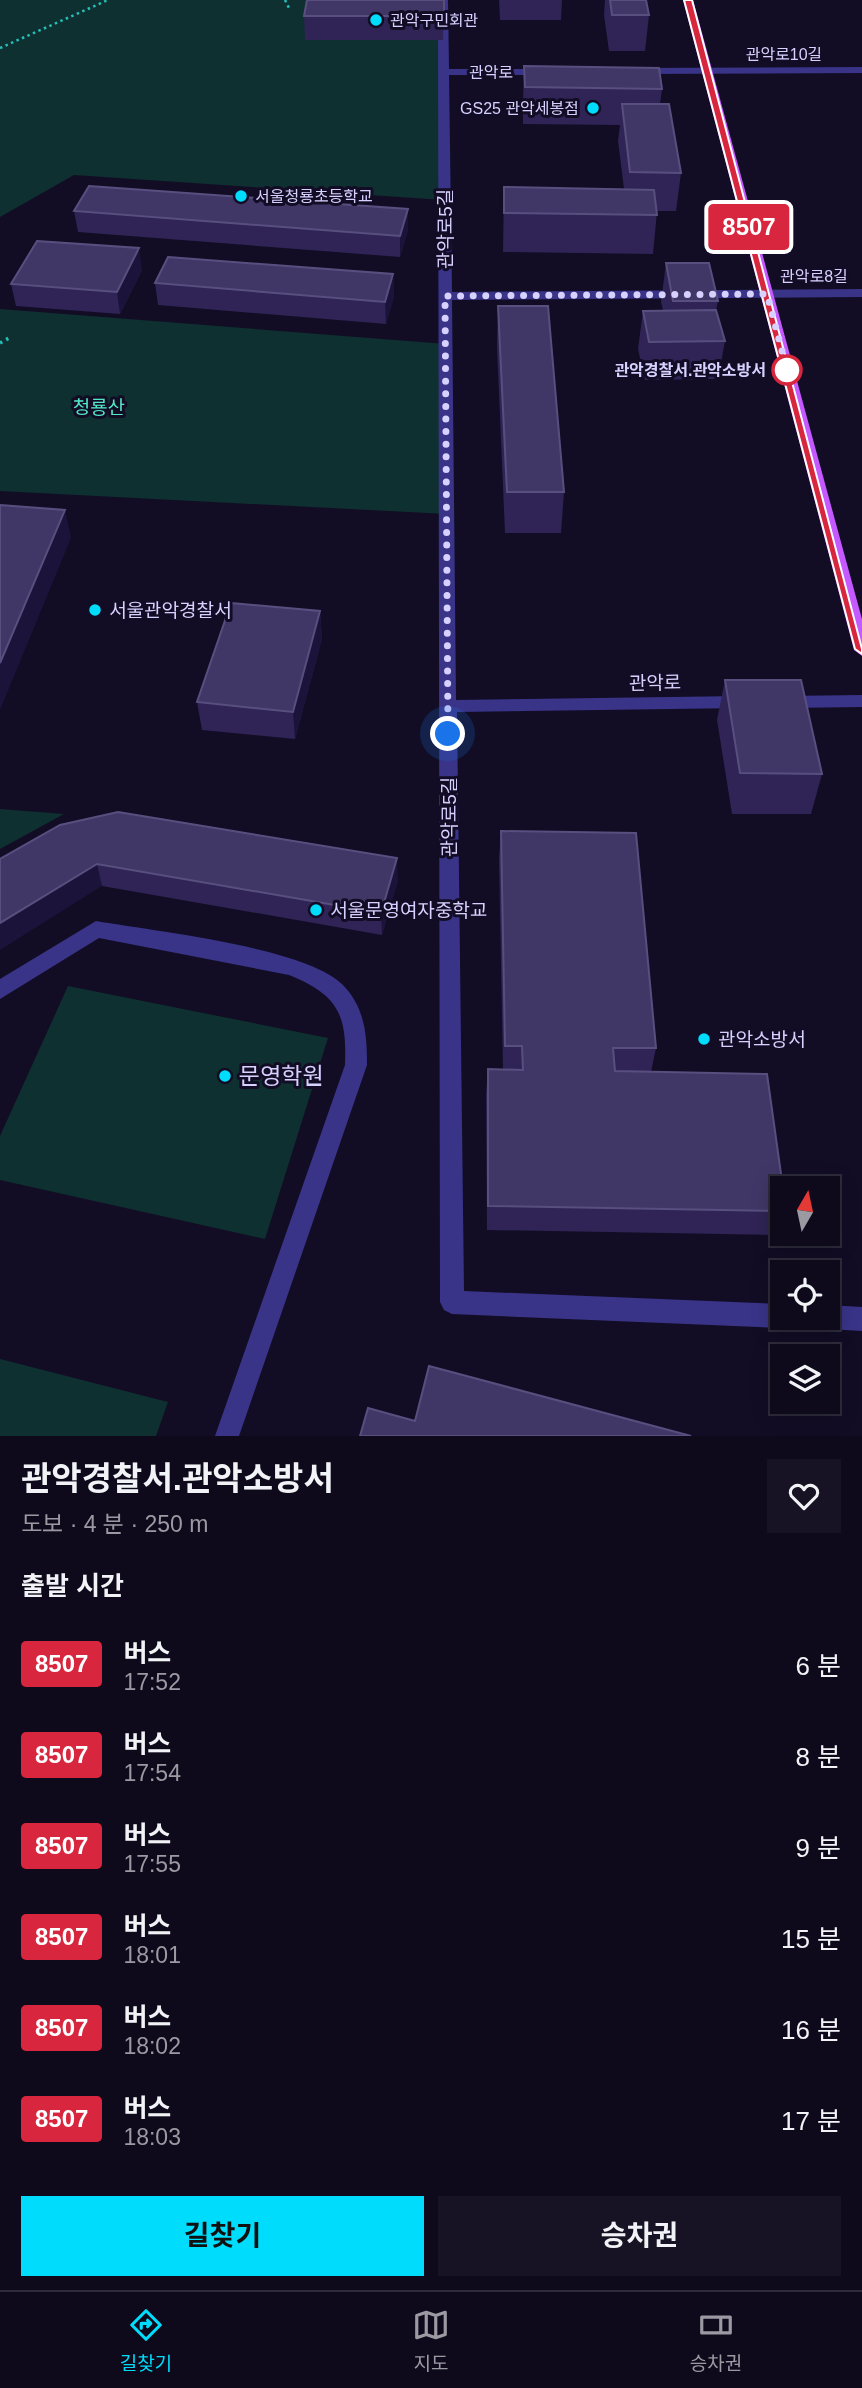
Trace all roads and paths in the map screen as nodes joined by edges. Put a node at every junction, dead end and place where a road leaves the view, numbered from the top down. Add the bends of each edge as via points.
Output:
1 (108, 0) edge
2 (285, 0) edge
3 (443, 0) edge
4 (688, 0) edge
5 (289, 10) dead end
6 (0, 48) edge
7 (862, 70) edge
8 (554, 71) edge
9 (624, 71) edge
10 (706, 71) junction
11 (444, 72) junction
12 (862, 293) edge
13 (767, 294) junction
14 (445, 296) junction
15 (9, 338) dead end
16 (0, 343) edge
17 (862, 650) edge
18 (862, 701) edge
19 (448, 706) junction
20 (0, 990) edge
21 (770, 1315) edge
22 (840, 1318) edge
23 (862, 1319) edge
24 (227, 1436) edge

1 - 6 path
2 - 5 path
3 - 11 street, 관악로5길
4 - 10 main road
7 - 10 street, 관악로10길
8 - 11 street, 관악로
9 - 10 street
10 - 13 main road
11 - 14 street, 관악로5길
12 - 13 street, 관악로8길
13 - 14 street
13 - 17 main road
14 - 19 street, 관악로5길
15 - 16 path
18 - 19 street, 관악로
19 - 21 street, 관악로5길 via 452,1303
20 - 24 street via 96,929 300,968 332,987 351,1013 357,1028 356,1065
22 - 23 street

